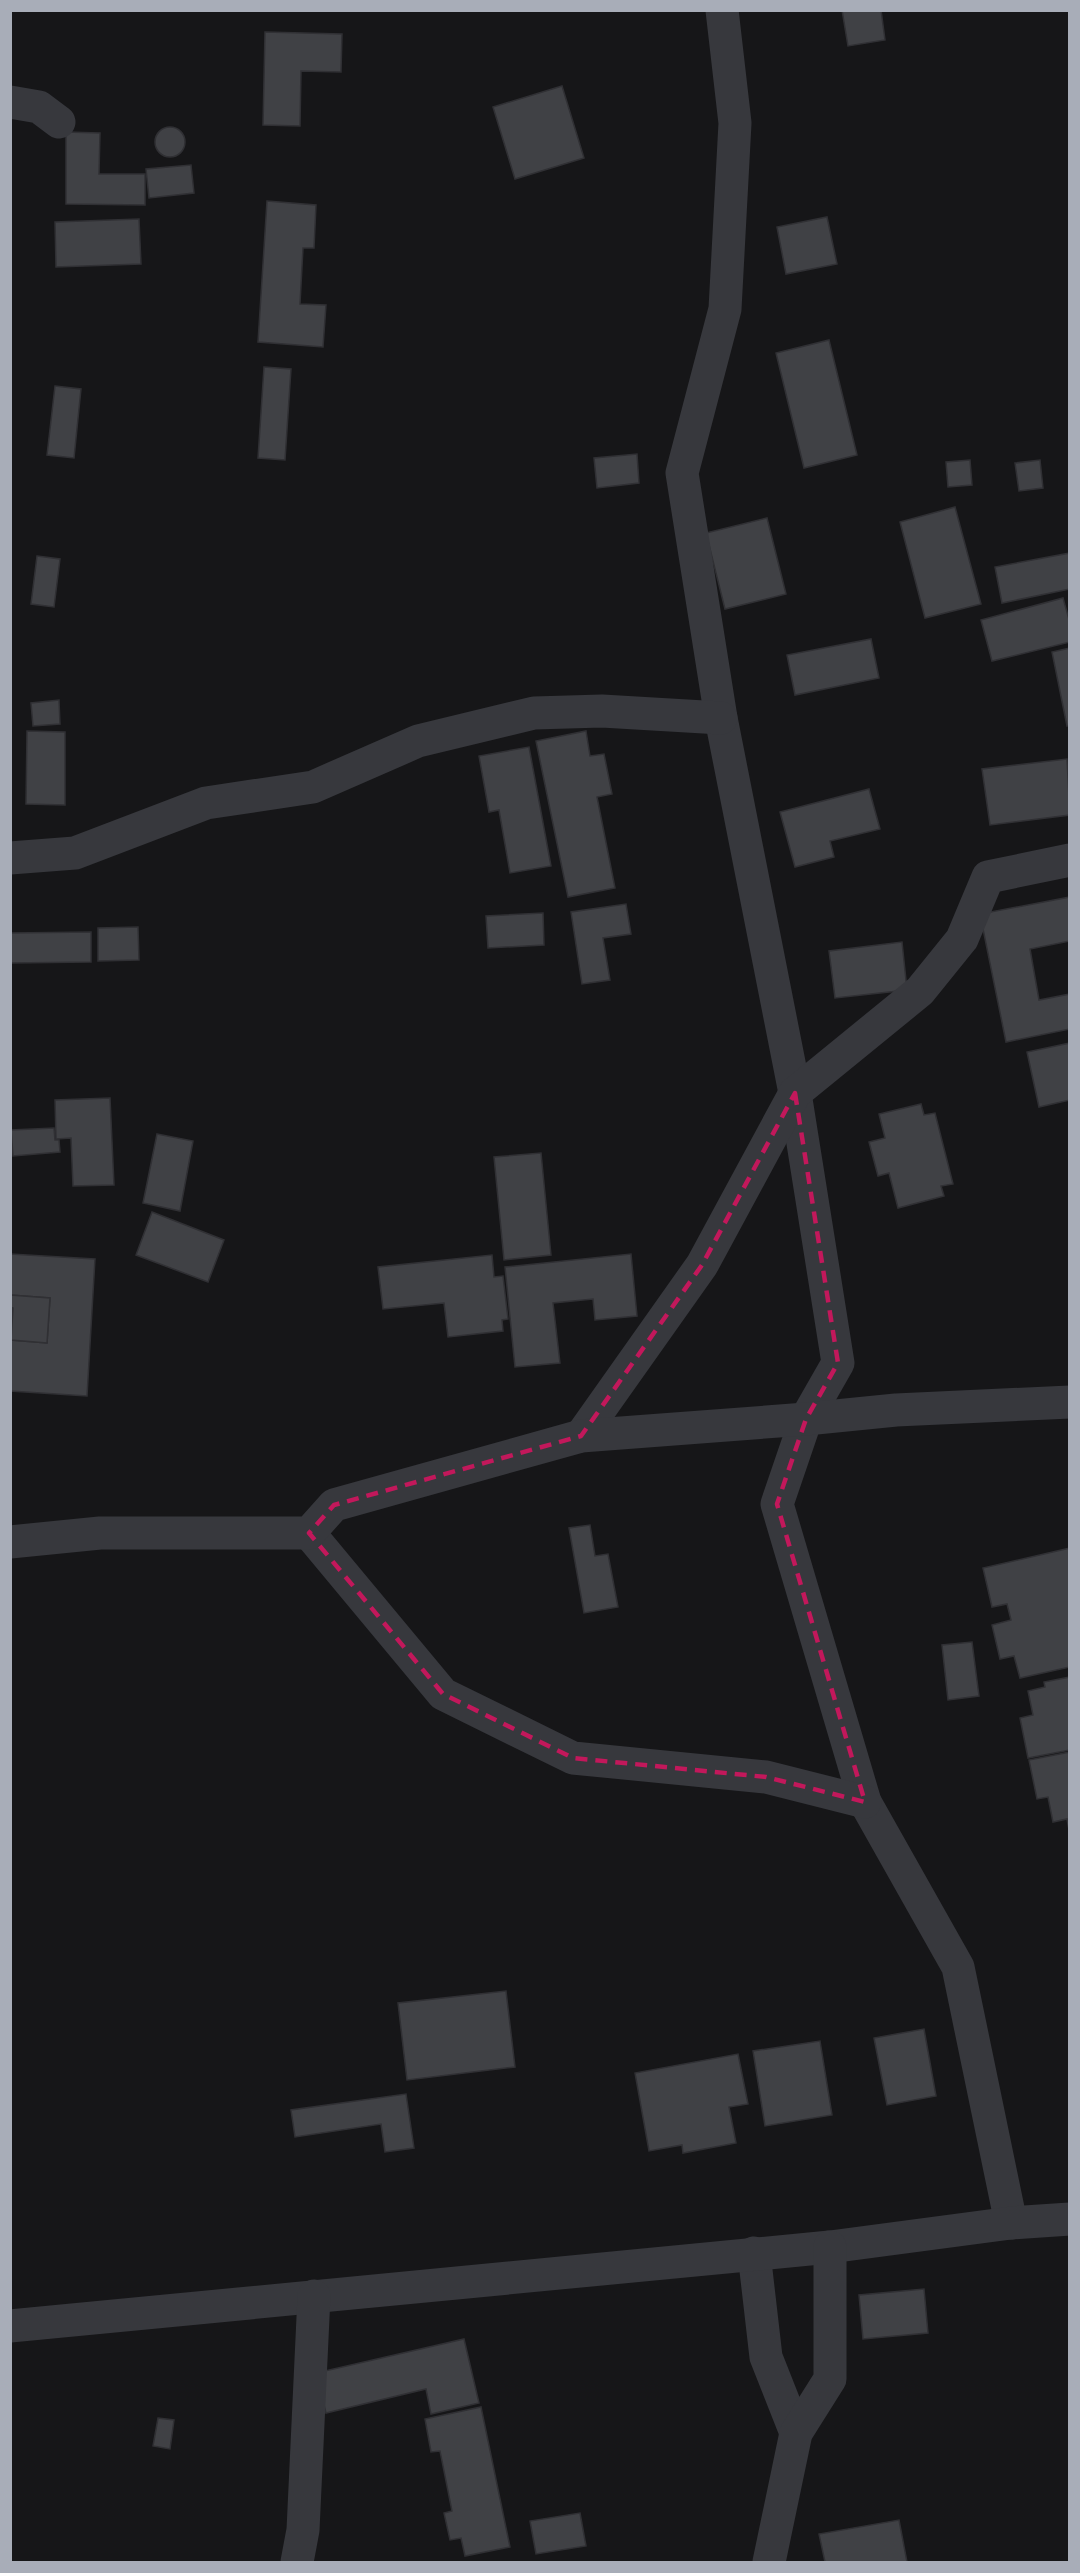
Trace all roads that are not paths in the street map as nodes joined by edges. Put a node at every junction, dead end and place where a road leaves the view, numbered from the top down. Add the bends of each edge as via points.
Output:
1 (722, 10) edge
2 (10, 102) edge
3 (58, 122) dead end
4 (721, 718) junction
5 (10, 858) edge
6 (1070, 860) edge
7 (795, 1093) junction
8 (1070, 1401) edge
9 (807, 1419) junction
10 (581, 1436) junction
11 (309, 1533) junction
12 (10, 1542) edge
13 (865, 1802) junction
14 (1070, 2219) edge
15 (1011, 2223) junction
16 (830, 2247) junction
17 (754, 2253) junction
18 (314, 2296) junction
19 (10, 2326) edge
20 (796, 2433) junction
21 (303, 2530) junction
22 (297, 2562) edge
23 (322, 2562) edge
24 (769, 2562) edge

1 - 4 street via 735,123 725,309 682,473
2 - 3 street via 39,107
4 - 5 street via 602,711 534,713 418,741 314,787 206,803 75,853
4 - 7 street
6 - 7 street via 988,877 962,939 920,992
7 - 9 street via 838,1363
7 - 10 street via 702,1266
8 - 9 street
9 - 10 street
9 - 13 street via 777,1504
10 - 11 street via 334,1505
11 - 12 street via 100,1533
11 - 13 street via 443,1694 573,1758 766,1777
13 - 15 street via 958,1967
14 - 15 street
15 - 16 street
16 - 17 street
16 - 20 street via 830,2379
17 - 18 street
17 - 20 street via 766,2357
18 - 19 street
18 - 21 street
20 - 24 street
21 - 22 street
21 - 23 street

